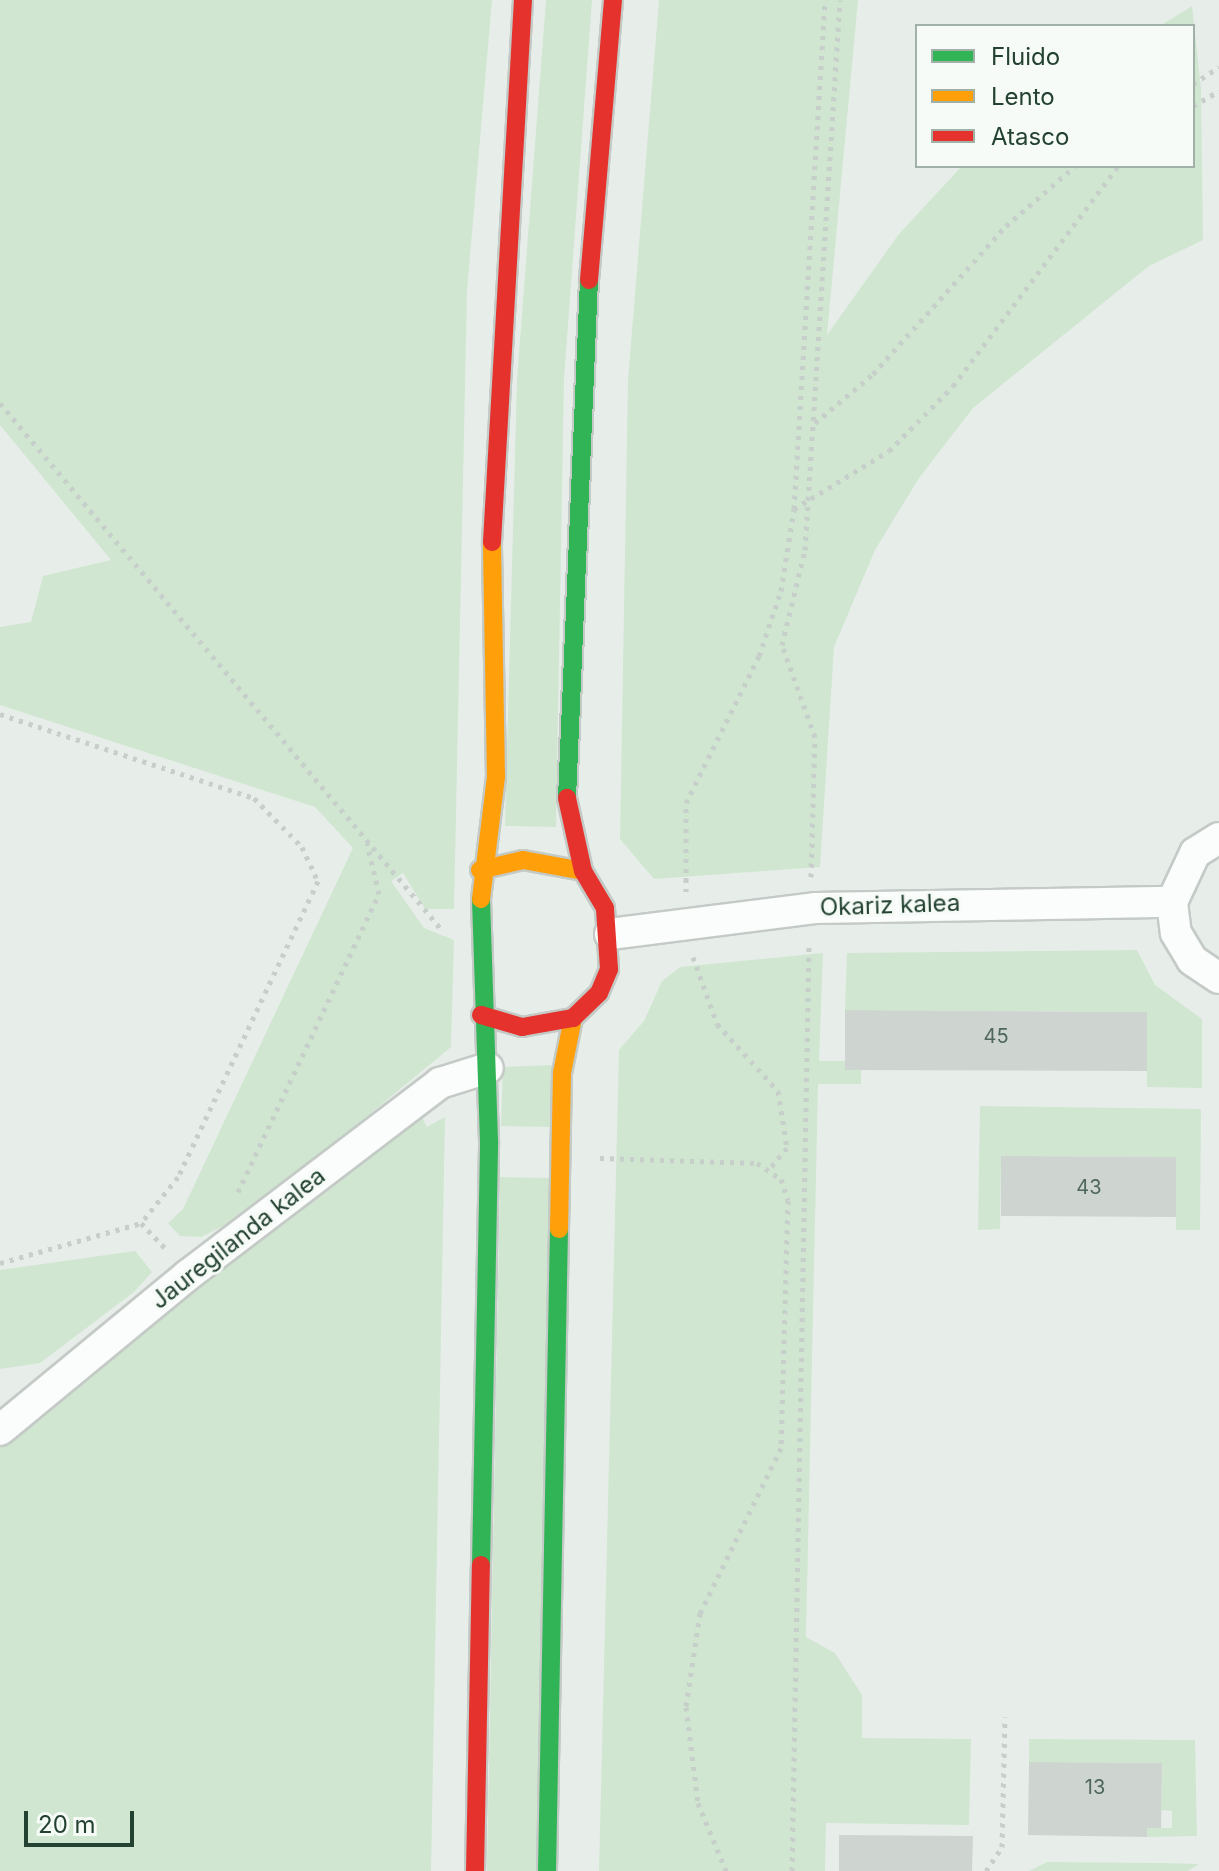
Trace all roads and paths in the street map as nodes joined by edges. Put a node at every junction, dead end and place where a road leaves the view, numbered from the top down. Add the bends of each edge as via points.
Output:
1 (523, 0) edge
2 (613, 0) edge
3 (825, 0) edge
4 (840, 0) edge
5 (1219, 67) edge
6 (1195, 83) edge
7 (1219, 91) edge
8 (1195, 105) edge
9 (1073, 168) edge
10 (1116, 168) edge
11 (0, 403) edge
12 (814, 424) junction
13 (809, 501) junction
14 (794, 509) junction
15 (0, 714) edge
16 (1219, 838) edge
17 (367, 841) junction
18 (480, 870) junction
19 (583, 871) junction
20 (810, 882) dead end
21 (1172, 902) junction
22 (689, 919) junction
23 (610, 934) junction
24 (480, 943) junction
25 (809, 945) dead end
26 (1219, 978) edge
27 (481, 1015) junction
28 (573, 1018) junction
29 (488, 1068) junction
30 (598, 1158) dead end
31 (771, 1167) junction
32 (230, 1205) dead end
33 (141, 1223) junction
34 (0, 1263) edge
35 (188, 1275) junction
36 (0, 1430) edge
37 (1005, 1717) dead end
38 (475, 1871) edge
39 (547, 1871) edge
40 (726, 1871) edge
41 (792, 1871) edge
42 (986, 1871) edge

1 - 18 main road via 492,499 496,777
2 - 19 main road via 589,282 567,762 566,810
3 - 14 path
4 - 12 path
5 - 6 path
7 - 8 path
9 - 12 path via 1006,226 873,374
10 - 13 path via 953,386 889,451
11 - 17 path
12 - 13 path
13 - 14 path
13 - 20 path via 782,645 815,737
14 - 22 path via 781,591 759,656 686,803 681,836
15 - 33 path via 254,798 302,847 318,881 178,1177
16 - 21 street via 1187,865
17 - 24 path via 440,928
17 - 32 path via 379,894
18 - 19 main road via 523,860
18 - 24 main road
19 - 23 main road via 597,888
21 - 22 street, Okariz kalea via 919,902
21 - 26 street via 1176,933 1192,960
22 - 23 street, Okariz kalea
22 - 31 path via 704,1003 778,1091 787,1148
23 - 28 main road via 599,993
24 - 27 main road
25 - 41 path
27 - 28 main road via 522,1027
27 - 29 main road
28 - 39 main road via 562,1073
29 - 35 street, Jauregilanda kalea via 440,1083
29 - 38 main road
30 - 31 path
31 - 40 path via 788,1200 781,1448 700,1613 686,1707 698,1803
33 - 34 path
33 - 35 path
35 - 36 street, Jauregilanda kalea
37 - 42 path via 1002,1847

